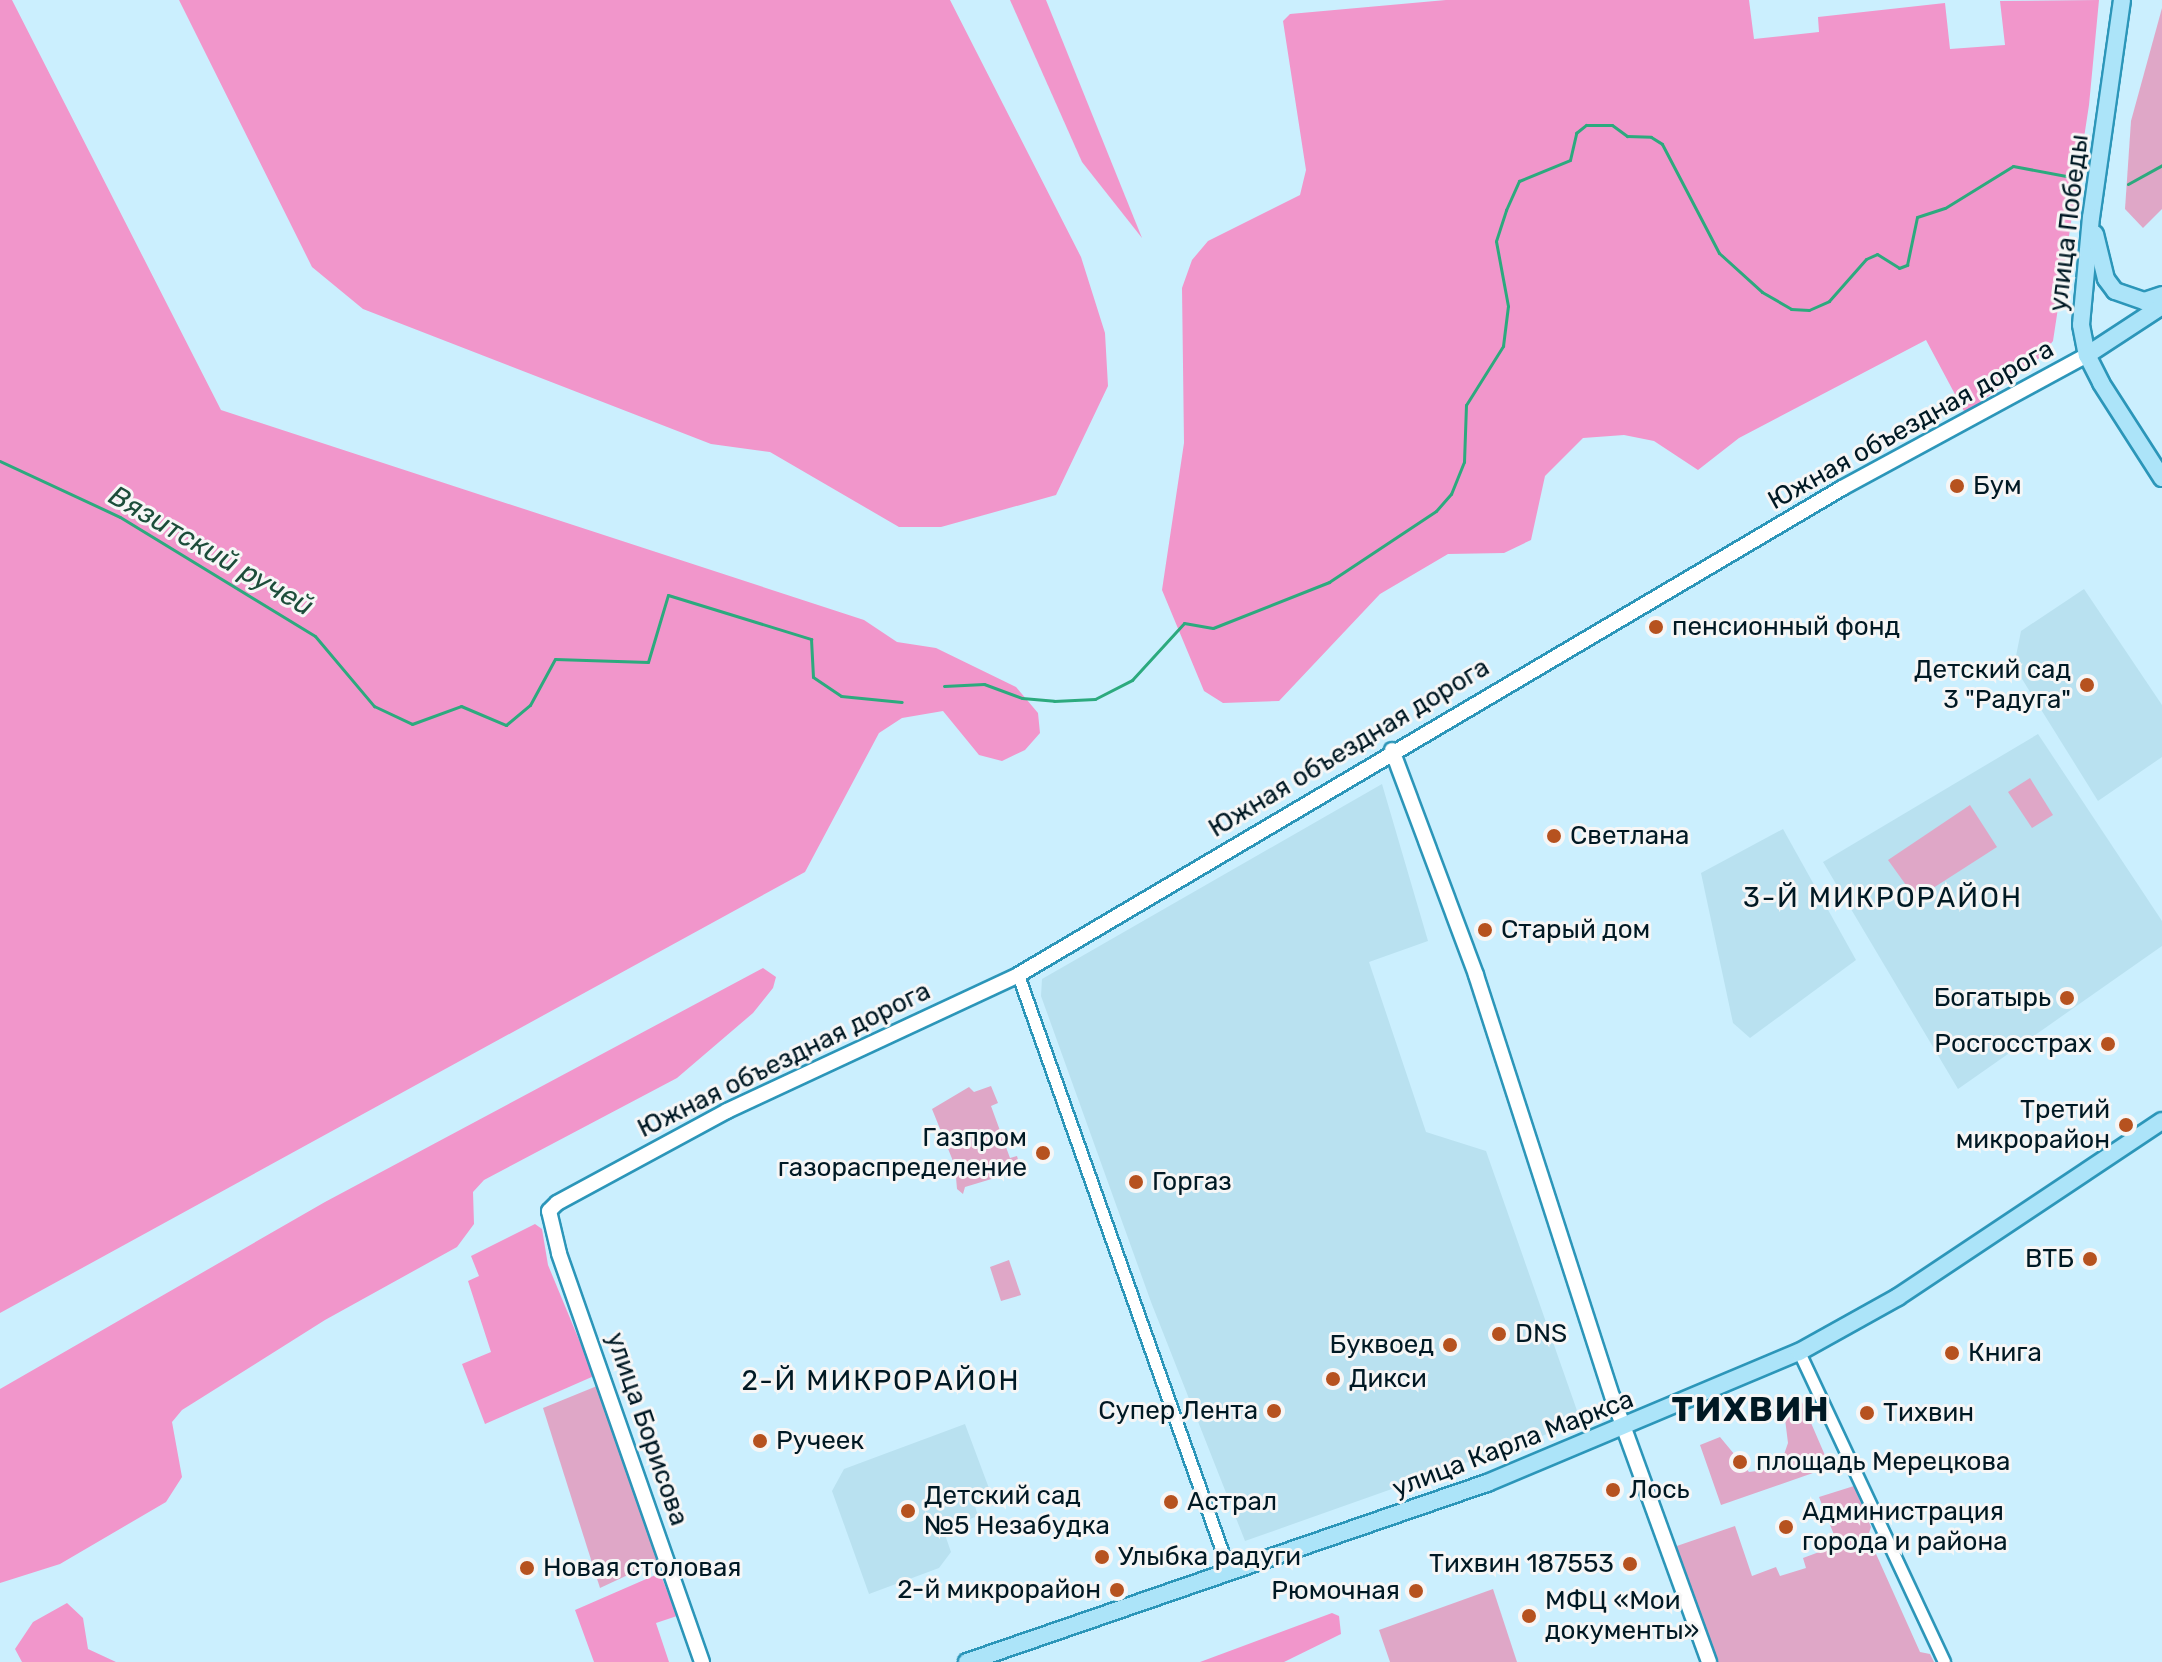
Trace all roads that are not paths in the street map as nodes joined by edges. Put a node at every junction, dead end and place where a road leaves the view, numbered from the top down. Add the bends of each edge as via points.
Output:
1 (2122, 0) edge
2 (2091, 217) junction
3 (2162, 295) edge
4 (2162, 306) edge
5 (2087, 355) junction
6 (2162, 478) edge
7 (1392, 750) junction
8 (1018, 975) junction
9 (2162, 1121) edge
10 (549, 1211) joint
11 (1799, 1352) junction
12 (1623, 1428) junction
13 (1229, 1571) junction
14 (702, 1662) edge
15 (967, 1662) edge
16 (1709, 1662) edge
17 (1944, 1662) edge

1 - 2 main road, улица Победы
2 - 3 main road via 2106,279 2115,291 2144,301
2 - 5 main road, улица Победы via 2081,325
4 - 5 main road, Южная объездная дорога
5 - 6 main road, улица Победы
5 - 7 street, Южная объездная дорога via 1842,488
7 - 8 street, Южная объездная дорога
7 - 12 street via 1492,1020
8 - 10 street, Южная объездная дорога via 727,1111 565,1196
8 - 13 street
9 - 11 main road, улица Карла Маркса via 1898,1297
10 - 14 street, улица Борисова via 559,1253
11 - 12 main road, улица Карла Маркса
11 - 17 street
12 - 13 main road, улица Карла Маркса via 1487,1483
12 - 16 street
13 - 15 main road, улица Карла Маркса

